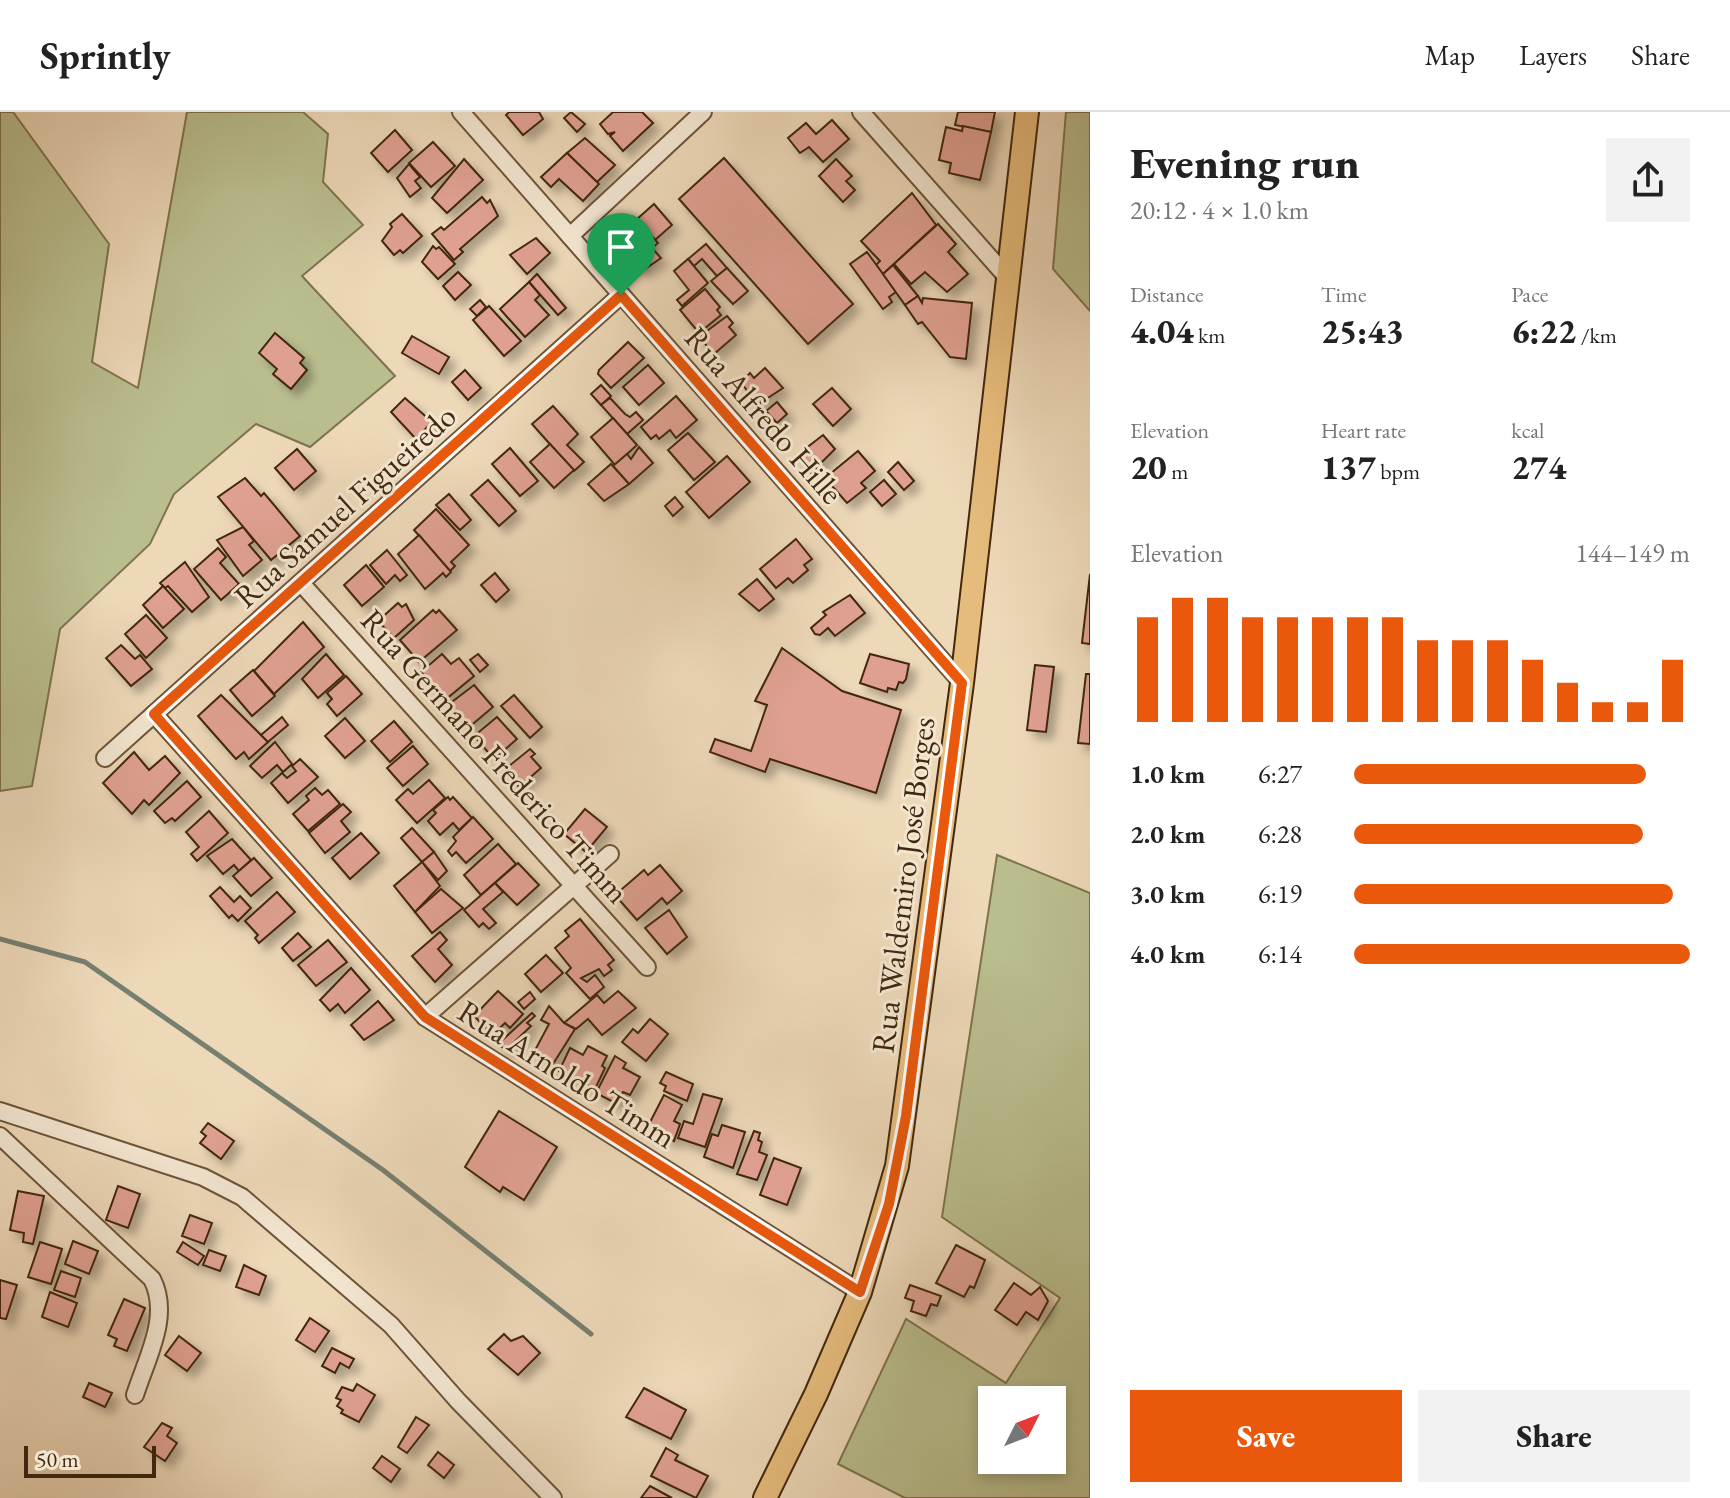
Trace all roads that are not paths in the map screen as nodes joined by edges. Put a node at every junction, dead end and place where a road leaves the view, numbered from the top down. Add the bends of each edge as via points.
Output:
1 (461, 112) edge
2 (703, 112) edge
3 (861, 112) edge
4 (1027, 112) edge
5 (570, 236) junction
6 (1007, 277) junction
7 (621, 295) junction
8 (301, 583) junction
9 (962, 683) junction
10 (154, 714) junction
11 (105, 758) dead end
12 (610, 854) dead end
13 (574, 886) junction
14 (647, 967) dead end
15 (425, 1017) junction
16 (0, 1111) edge
17 (0, 1136) edge
18 (860, 1292) junction
19 (135, 1395) dead end
20 (553, 1498) edge
21 (765, 1498) edge

1 - 5 street, Rua Alfredo Hille
2 - 5 street
3 - 6 street
4 - 6 main road, Rua Waldemiro José Borges
5 - 7 street, Rua Alfredo Hille
6 - 9 main road, Rua Waldemiro José Borges
7 - 8 street, Rua Samuel Figueiredo
7 - 9 street, Rua Alfredo Hille
8 - 10 street, Rua Samuel Figueiredo
8 - 13 street, Rua Germano Frederico Timm
9 - 18 main road, Rua Waldemiro José Borges via 906,1116 889,1204
10 - 11 street, Rua Samuel Figueiredo
10 - 15 street, Rua Arnoldo Timm
12 - 13 street
13 - 14 street, Rua Germano Frederico Timm
13 - 15 street
15 - 18 street, Rua Arnoldo Timm
16 - 20 street via 203,1177 242,1197 391,1325
17 - 19 street via 152,1279 159,1293 159,1322
18 - 21 main road, Rua Waldemiro José Borges

